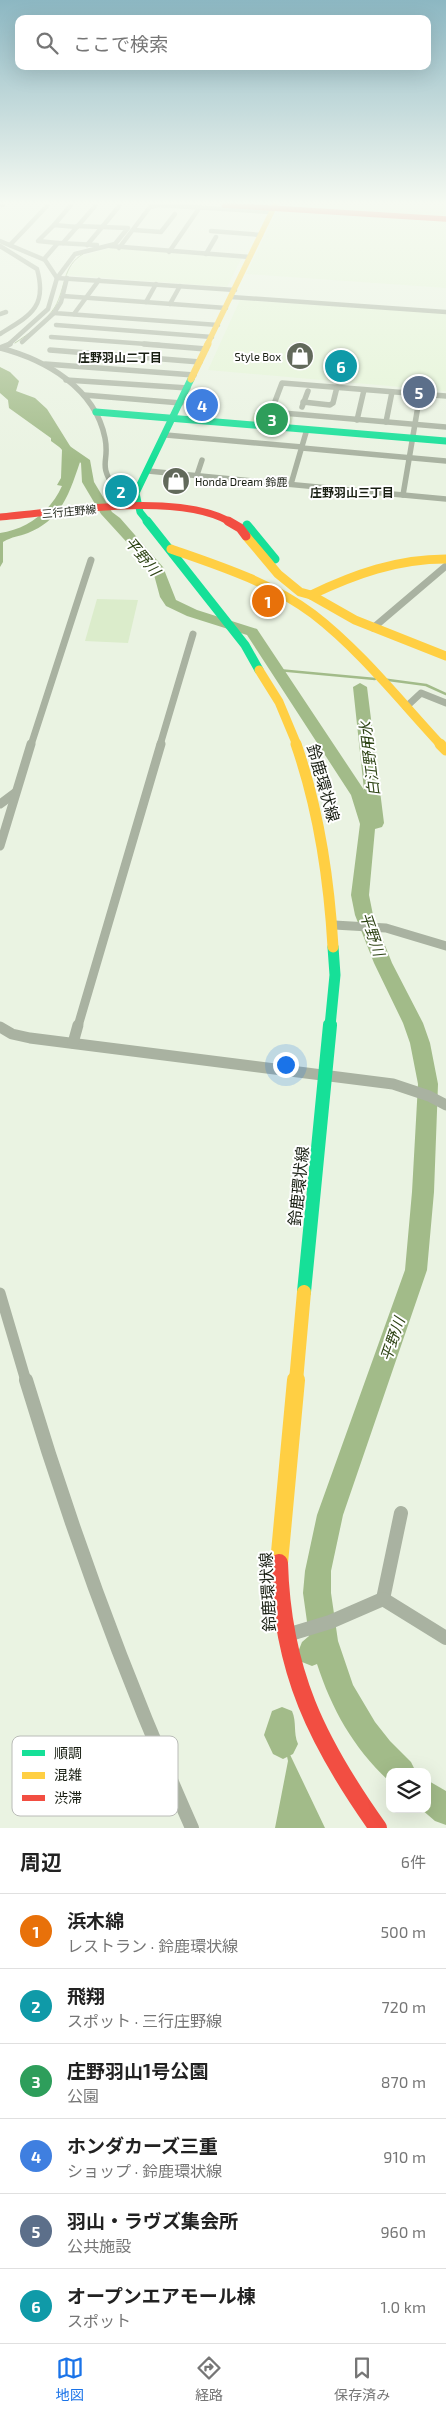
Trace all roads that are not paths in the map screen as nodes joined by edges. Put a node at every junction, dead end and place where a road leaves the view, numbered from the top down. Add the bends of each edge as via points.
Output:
1 (41, 290) edge
2 (53, 290) edge
3 (64, 290) edge
4 (91, 290) edge
5 (152, 290) edge
6 (178, 290) edge
7 (198, 290) edge
8 (235, 290) edge
9 (63, 296) junction
10 (86, 297) junction
11 (231, 298) junction
12 (146, 302) junction
13 (170, 304) junction
14 (6, 312) dead end
15 (446, 312) edge
16 (54, 313) junction
17 (0, 314) edge
18 (63, 314) junction
19 (74, 314) junction
20 (10, 324) junction
21 (56, 325) junction
22 (218, 325) junction
23 (24, 331) junction
24 (0, 336) edge
25 (51, 337) junction
26 (212, 337) junction
27 (12, 341) junction
28 (22, 342) dead end
29 (0, 348) edge
30 (206, 349) junction
31 (50, 350) junction
32 (200, 362) junction
33 (42, 363) junction
34 (194, 376) junction
35 (66, 380) junction
36 (337, 387) junction
37 (188, 388) junction
38 (364, 390) junction
39 (308, 392) dead end
40 (392, 392) junction
41 (420, 394) junction
42 (84, 395) junction
43 (446, 396) edge
44 (304, 402) junction
45 (181, 403) junction
46 (96, 412) junction
47 (299, 415) junction
48 (310, 416) junction
49 (174, 419) junction
50 (357, 420) junction
51 (386, 422) junction
52 (446, 422) edge
53 (415, 425) junction
54 (446, 427) edge
55 (306, 429) junction
56 (166, 435) junction
57 (413, 438) junction
58 (446, 441) edge
59 (302, 447) junction
60 (410, 458) junction
61 (202, 460) dead end
62 (446, 461) edge
63 (148, 471) junction
64 (197, 475) junction
65 (291, 484) junction
66 (115, 489) dead end
67 (403, 494) junction
68 (446, 499) edge
69 (137, 502) junction
70 (123, 503) junction
71 (0, 513) edge
72 (0, 517) edge
73 (170, 549) junction
74 (446, 559) edge
75 (91, 560) dead end
76 (204, 562) junction
77 (182, 563) junction
78 (446, 566) edge
79 (311, 595) junction
80 (373, 628) junction
81 (193, 634) dead end
82 (446, 656) edge
83 (446, 703) edge
84 (406, 707) junction
85 (446, 750) edge
86 (15, 793) junction
87 (0, 804) edge
88 (0, 846) edge
89 (334, 925) junction
90 (446, 946) edge
91 (0, 1027) edge
92 (73, 1043) junction
93 (326, 1077) junction
94 (444, 1103) edge
95 (0, 1293) edge
96 (0, 1325) edge
97 (12, 1332) junction
98 (401, 1513) dead end
99 (383, 1599) junction
100 (330, 1622) joint
101 (285, 1636) junction
102 (446, 1638) edge
103 (152, 1736) edge
104 (178, 1796) edge
105 (192, 1828) edge
106 (378, 1828) edge

1 - 20 street via 35,310 28,317
2 - 23 street via 50,306
3 - 9 street
4 - 10 street
5 - 12 street
6 - 13 street
7 - 11 street
8 - 11 main road
9 - 10 street
9 - 16 street
10 - 12 street
10 - 19 street
11 - 13 street
11 - 15 street
11 - 22 main road
12 - 13 street
14 - 17 street
16 - 18 street
16 - 28 street
18 - 19 street
18 - 21 street
19 - 22 street
20 - 23 street
20 - 24 street
21 - 25 street
21 - 26 street
22 - 26 main road
23 - 27 street
24 - 27 street
25 - 30 street
25 - 31 street
26 - 30 main road
27 - 29 street
29 - 33 street
30 - 32 main road
31 - 32 street
31 - 33 street
32 - 34 main road
33 - 34 street
33 - 35 street
34 - 37 main road
35 - 37 street
35 - 42 street
36 - 38 street
36 - 44 street via 330,405
36 - 47 street via 282,383 271,412
37 - 45 main road
38 - 40 street
38 - 50 street
39 - 44 street
40 - 41 street
40 - 51 street
41 - 43 street
41 - 53 street
42 - 45 street
42 - 46 street
44 - 47 street
45 - 49 main road
46 - 49 main road
46 - 66 street via 105,439 105,472
47 - 48 street
48 - 50 street
48 - 55 street
49 - 55 main road
49 - 56 main road
50 - 51 street
51 - 53 street
52 - 54 street
53 - 54 street
53 - 57 street
55 - 57 main road
55 - 59 street
56 - 59 street
56 - 63 main road
57 - 58 main road
57 - 60 street
59 - 60 street
59 - 65 street
60 - 62 street
60 - 67 street
61 - 64 street
63 - 64 street
63 - 69 main road via 136,493
64 - 65 street
65 - 67 street
67 - 68 street
69 - 70 main road, 三行庄野線
69 - 73 main road, 鈴鹿環状線 via 140,512
69 - 79 main road, 三行庄野線 via 186,501 236,518 252,529
70 - 71 main road, 三行庄野線
70 - 72 main road, 三行庄野線
73 - 76 main road
73 - 77 main road, 鈴鹿環状線
74 - 79 main road via 386,563
75 - 86 street
76 - 77 main road
76 - 84 main road via 248,576 311,613 336,634
77 - 89 main road, 鈴鹿環状線 via 245,644 284,712 314,798
78 - 80 street
79 - 80 main road, 三行庄野線
80 - 82 main road, 三行庄野線
81 - 92 street
83 - 84 street via 421,693
84 - 85 main road
86 - 87 street
86 - 88 street
89 - 90 street via 360,929 377,927
89 - 93 main road, 鈴鹿環状線 via 335,975
91 - 92 street via 8,1034
92 - 93 street
93 - 94 street via 391,1084 417,1090
93 - 101 main road, 鈴鹿環状線 via 282,1515 279,1572
95 - 97 street
96 - 97 street
97 - 103 street via 51,1462 109,1628
98 - 99 street
99 - 100 street
99 - 102 street
100 - 101 street
101 - 106 main road, 鈴鹿環状線 via 293,1670 318,1732 338,1769
104 - 105 street

